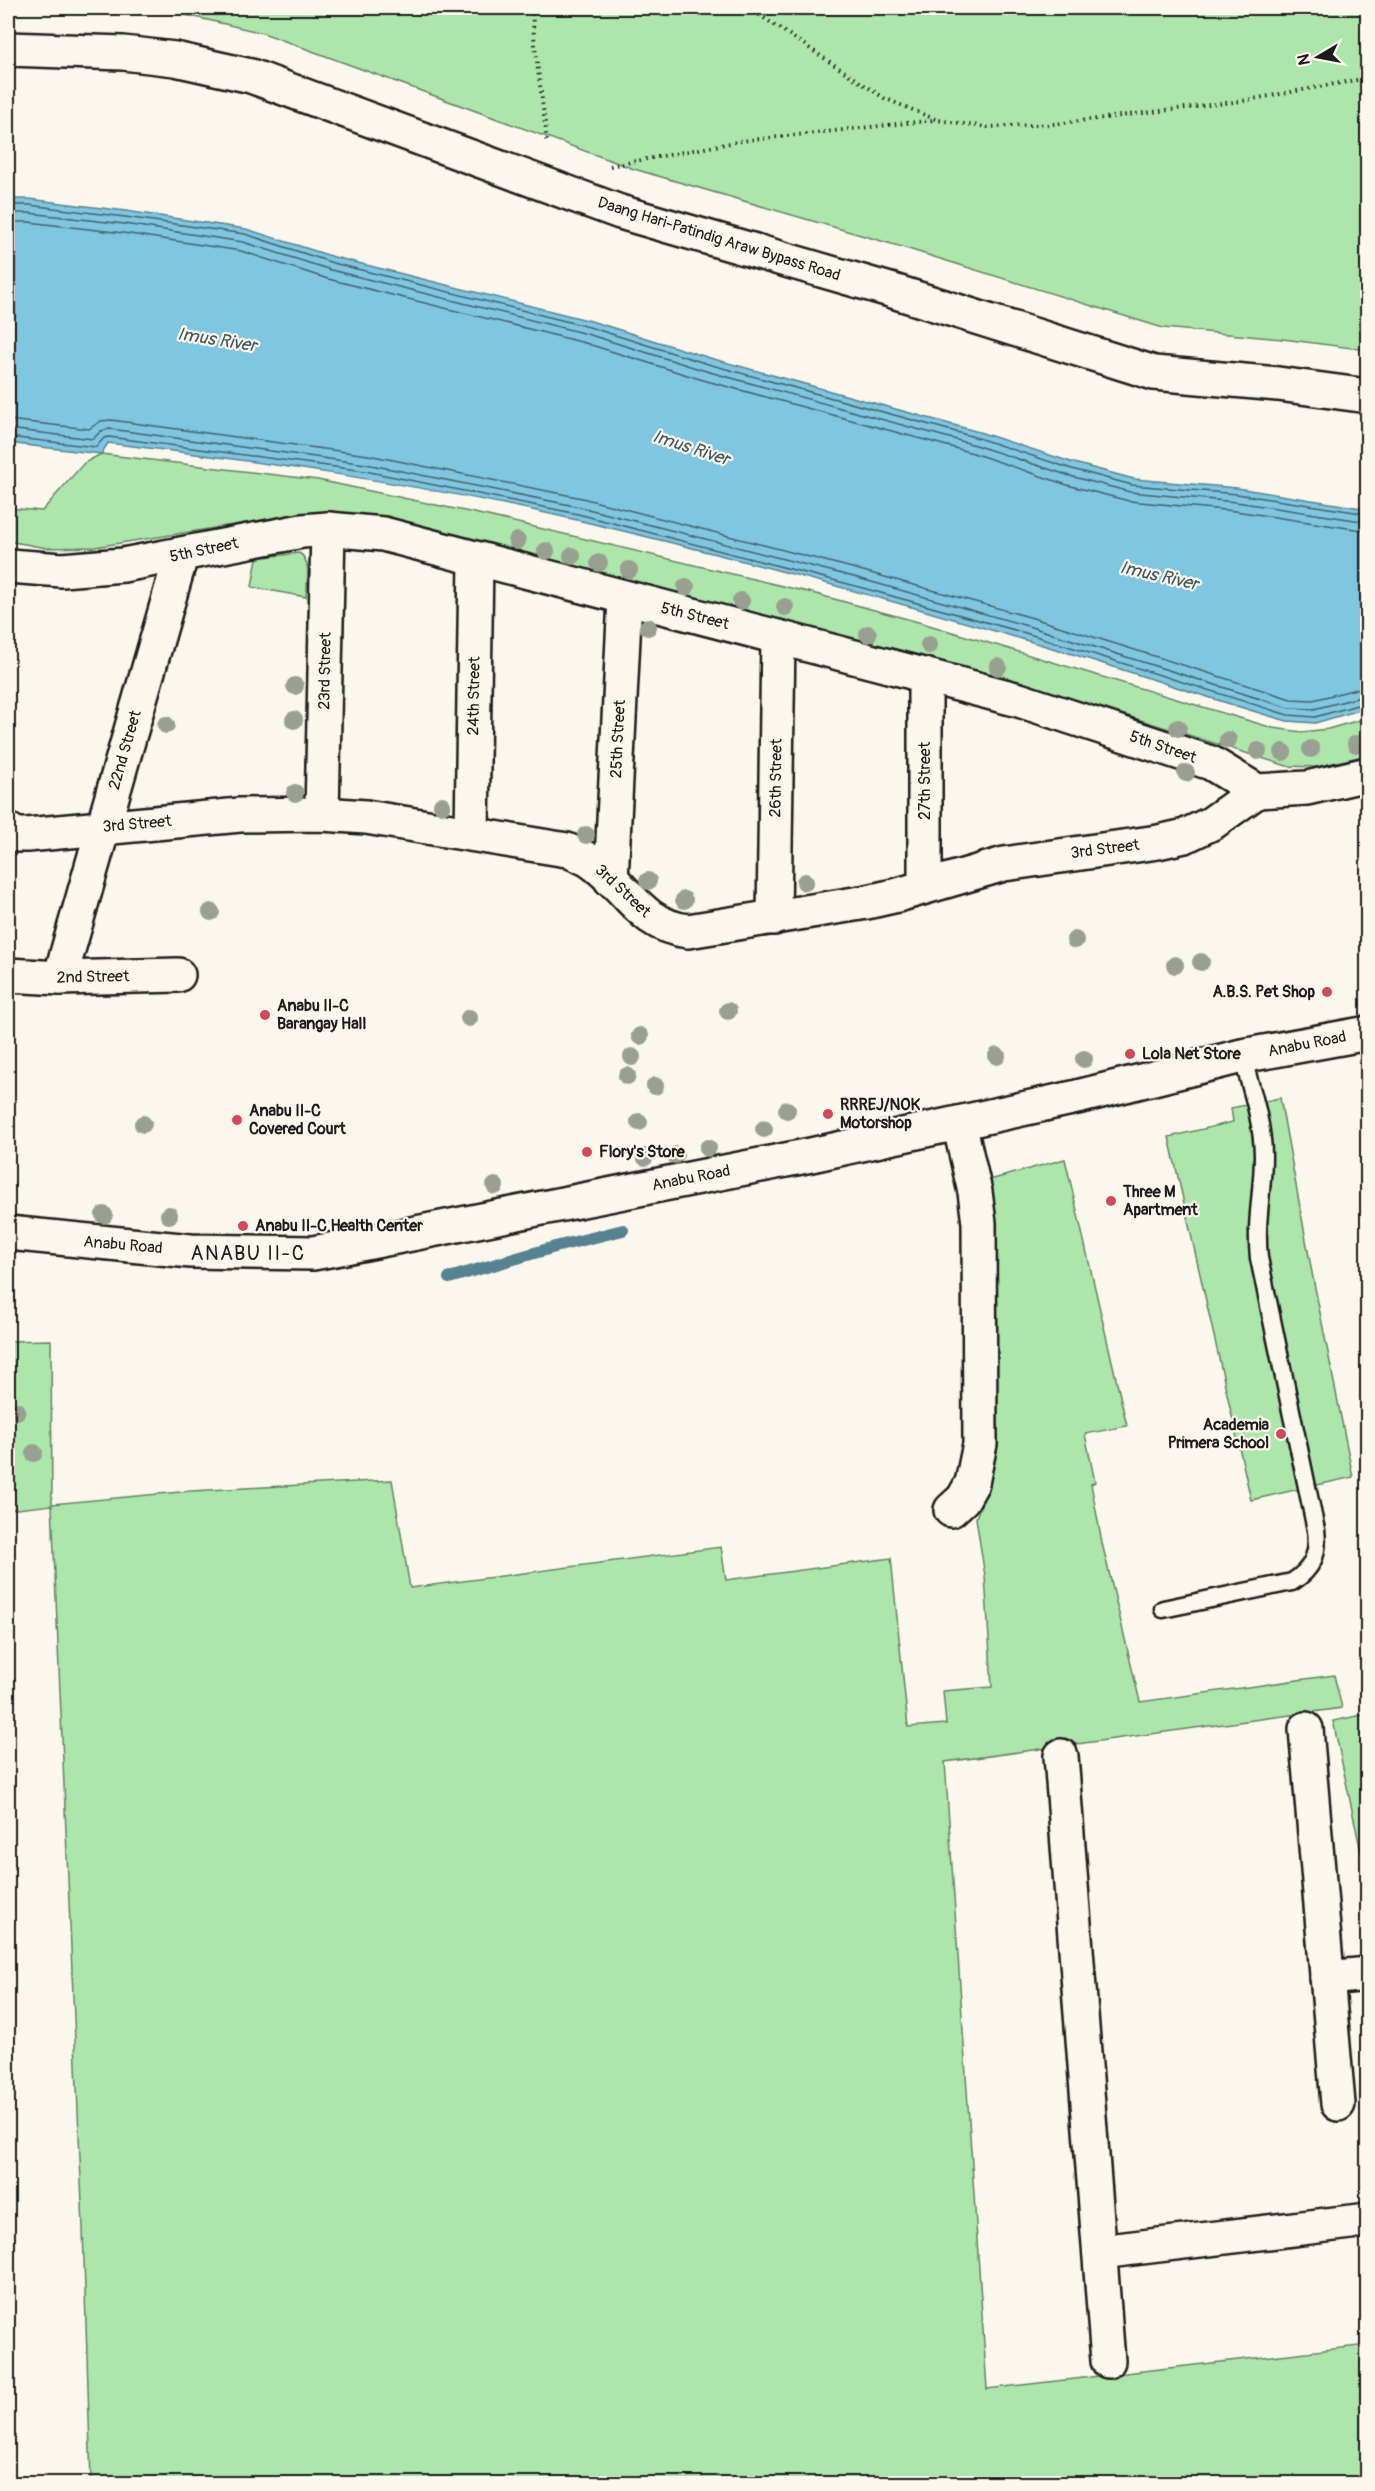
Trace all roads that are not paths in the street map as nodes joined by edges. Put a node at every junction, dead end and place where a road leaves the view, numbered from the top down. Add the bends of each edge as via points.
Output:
1 (8, 49) edge
2 (1368, 396) edge
3 (328, 529) junction
4 (181, 556) junction
5 (476, 559) junction
6 (8, 566) edge
7 (625, 598) junction
8 (778, 637) junction
9 (925, 676) junction
10 (1368, 774) edge
11 (1257, 791) junction
12 (322, 814) junction
13 (103, 827) junction
14 (8, 830) edge
15 (472, 833) junction
16 (611, 880) junction
17 (925, 886) junction
18 (774, 918) junction
19 (8, 975) edge
20 (178, 975) dead end
21 (60, 978) junction
22 (1368, 1033) edge
23 (1242, 1056) junction
24 (959, 1122) junction
25 (8, 1233) edge
26 (951, 1510) dead end
27 (1164, 1610) dead end
28 (1306, 1729) dead end
29 (1061, 1756) dead end
30 (1368, 1974) edge
31 (1328, 1978) junction
32 (1338, 2104) dead end
33 (1368, 2220) edge
34 (1100, 2252) junction
35 (1108, 2361) dead end

1 - 2 street, Daang Hari-Patindig Araw Bypass Road via 123,52 251,76 620,212 890,290 1155,373
3 - 4 street, 5th Street via 280,534
3 - 5 street, 5th Street via 383,534
3 - 12 street, 23rd Street
4 - 6 street, 5th Street via 123,566 62,570
4 - 13 street, 22nd Street
5 - 7 street, 5th Street
5 - 15 street, 24th Street
7 - 8 street, 5th Street
7 - 16 street, 25th Street
8 - 9 street, 5th Street
8 - 18 street, 26th Street
9 - 11 street, 5th Street via 1019,700 1211,763
9 - 17 street, 27th Street
10 - 11 street via 1307,789
11 - 17 street, 3rd Street via 1212,823 1185,836 1004,864
12 - 13 street, 3rd Street via 240,815
12 - 15 street, 3rd Street
13 - 14 street, 3rd Street via 27,836
13 - 21 street, 22nd Street
15 - 16 street, 3rd Street via 567,850 593,862
16 - 18 street, 3rd Street via 649,917 674,929 688,931
17 - 18 street, 3rd Street via 867,902
19 - 21 street, 2nd Street
20 - 21 street, 2nd Street
22 - 23 street, Anabu Road
23 - 24 street, Anabu Road
23 - 27 lane via 1263,1155 1257,1226 1259,1258 1316,1530 1316,1554 1303,1575 1292,1582
24 - 25 street, Anabu Road via 313,1253 191,1251
24 - 26 street via 979,1223 980,1444 972,1483
28 - 31 street
29 - 34 street
30 - 31 street
31 - 32 street
33 - 34 street
34 - 35 street

